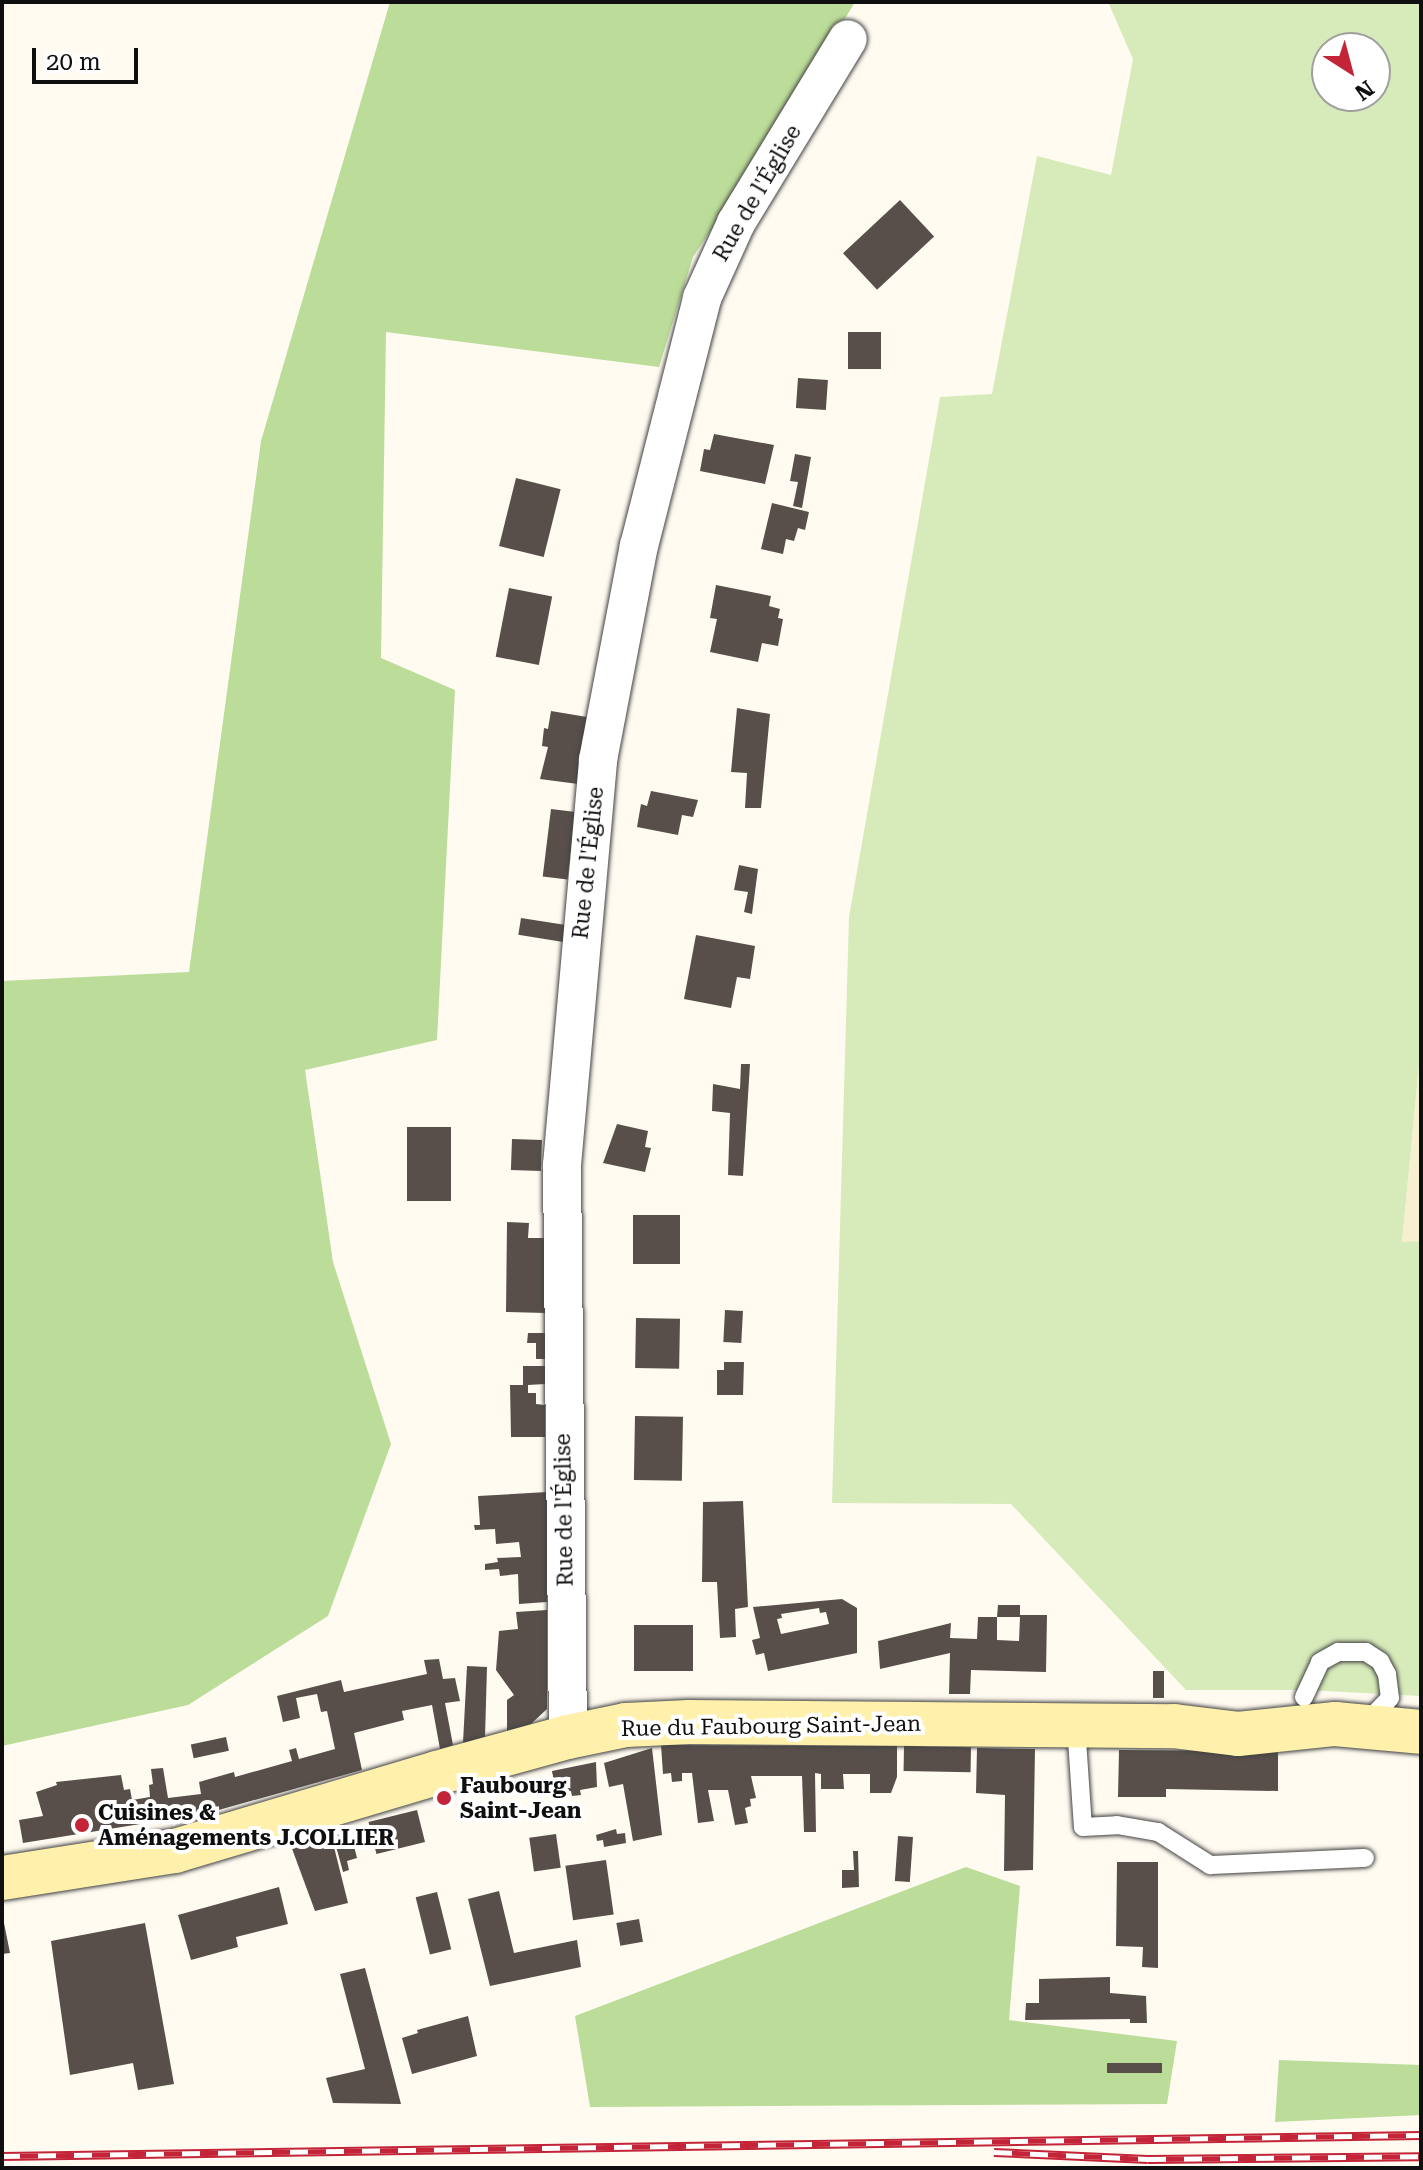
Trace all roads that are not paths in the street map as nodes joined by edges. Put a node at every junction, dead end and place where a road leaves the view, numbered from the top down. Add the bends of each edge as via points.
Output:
1 (848, 39) dead end
2 (1390, 1710) edge
3 (1076, 1725) junction
4 (1174, 1726) junction
5 (1421, 1732) edge
6 (568, 1737) junction
7 (1365, 1858) dead end
8 (2, 1878) edge

1 - 6 street, Rue de l'Église via 736,223 702,298 642,533 598,760 562,1165
2 - 4 main road, Rue du Faubourg Saint-Jean via 1238,1734
2 - 4 main road, Rue du Faubourg Saint-Jean via 1342,1695 1304,1697
2 - 5 main road, Rue du Faubourg Saint-Jean
3 - 4 main road, Rue du Faubourg Saint-Jean
3 - 6 main road, Rue du Faubourg Saint-Jean via 669,1723
3 - 7 lane via 1083,1827 1117,1825 1158,1832 1210,1865
6 - 8 main road, Rue du Faubourg Saint-Jean via 175,1851

